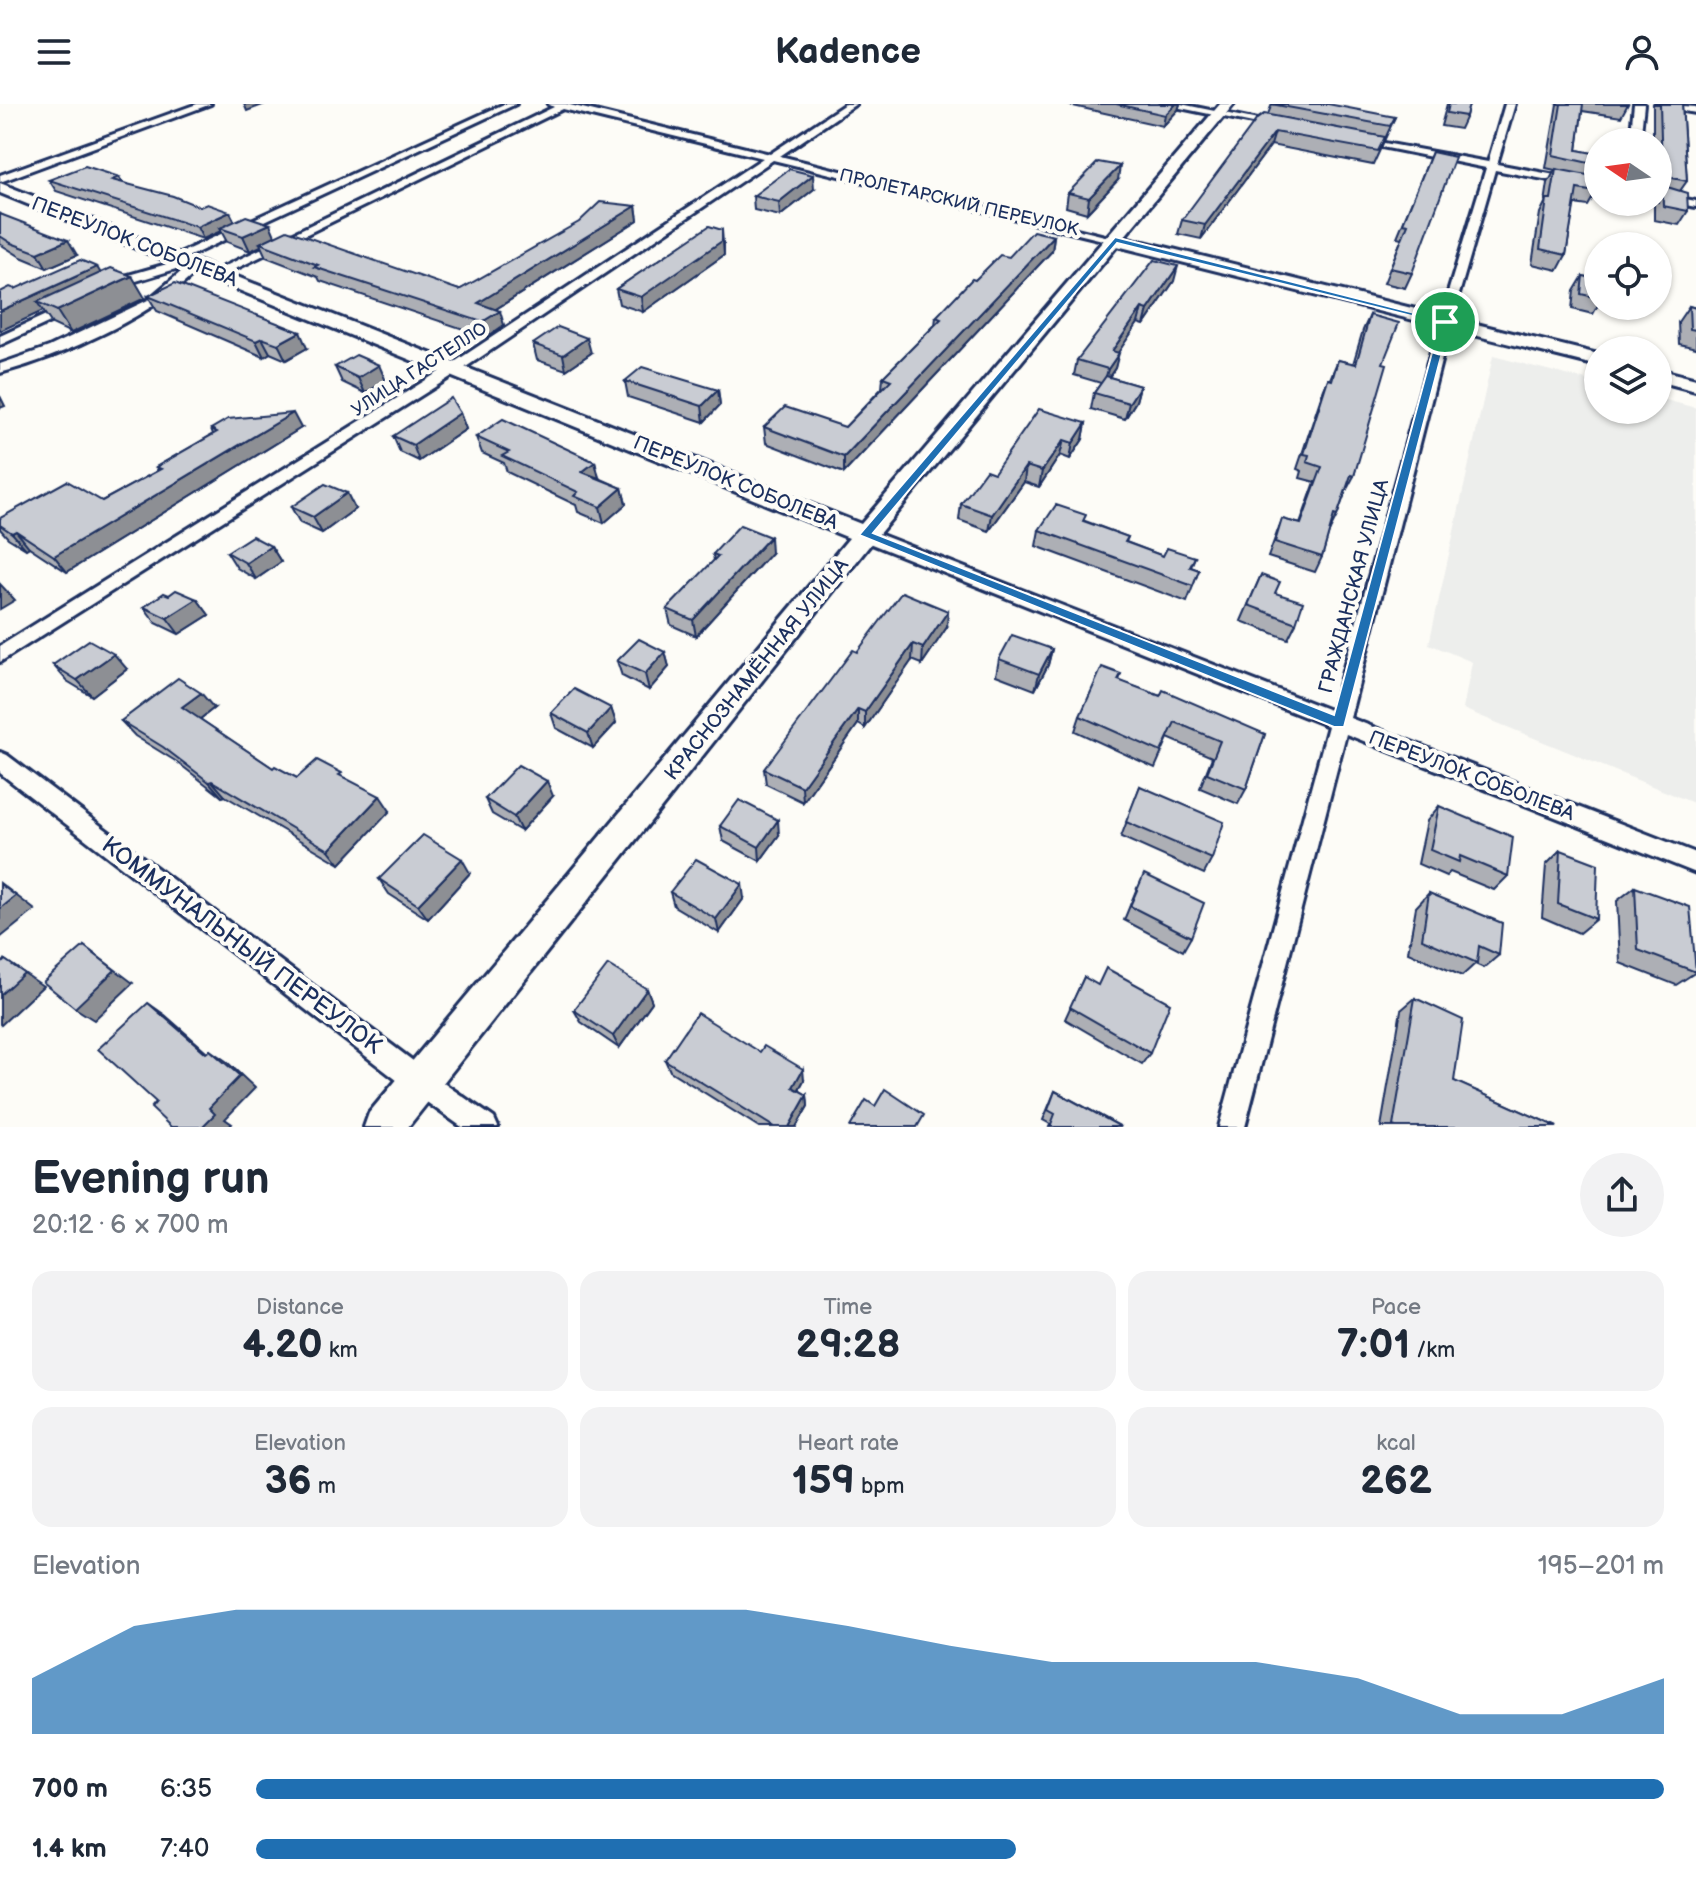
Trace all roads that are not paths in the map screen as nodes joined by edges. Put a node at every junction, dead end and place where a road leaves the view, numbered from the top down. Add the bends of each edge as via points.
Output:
1 (206, 104) edge
2 (511, 104) edge
3 (851, 104) edge
4 (1166, 104) edge
5 (1510, 104) edge
6 (1639, 104) edge
7 (1660, 104) edge
8 (558, 105) edge
9 (1222, 109) edge
10 (1696, 110) edge
11 (1636, 128) edge
12 (1294, 129) edge
13 (1340, 137) edge
14 (771, 157) junction
15 (1492, 167) junction
16 (0, 179) edge
17 (1584, 183) edge
18 (0, 188) edge
19 (1672, 200) edge
20 (1696, 204) edge
21 (1115, 240) junction
22 (187, 262) junction
23 (217, 273) junction
24 (100, 293) edge
25 (86, 300) edge
26 (1445, 322) junction
27 (0, 341) edge
28 (1584, 357) edge
29 (455, 368) junction
30 (0, 369) edge
31 (1672, 379) edge
32 (1696, 385) edge
33 (865, 535) junction
34 (0, 655) edge
35 (1339, 723) junction
36 (0, 761) edge
37 (1696, 863) edge
38 (420, 1082) junction
39 (383, 1127) edge
40 (485, 1127) edge
41 (1232, 1127) edge

1 - 16 street
2 - 22 street
3 - 14 street, УЛИЦА ГАСТЕЛЛО
4 - 9 street
5 - 15 street, ГРАЖДАНСКАЯ УЛИЦА
6 - 11 street
7 - 10 street
8 - 14 street, ПРОЛЕТАРСКИЙ ПЕРЕУЛОК
8 - 23 street
9 - 12 street
9 - 21 main road, КРАСНОЗНАМЁННАЯ УЛИЦА
13 - 15 street
14 - 21 street, ПРОЛЕТАРСКИЙ ПЕРЕУЛОК
14 - 29 street, УЛИЦА ГАСТЕЛЛО
15 - 17 street
15 - 26 street, ГРАЖДАНСКАЯ УЛИЦА
18 - 22 main road, ПЕРЕУЛОК СОБОЛЕВА
19 - 20 street
21 - 26 main road, ПРОЛЕТАРСКИЙ ПЕРЕУЛОК
21 - 33 main road, КРАСНОЗНАМЁННАЯ УЛИЦА
22 - 23 main road, ПЕРЕУЛОК СОБОЛЕВА
22 - 24 street
22 - 30 street via 152,303 54,350
23 - 29 main road, ПЕРЕУЛОК СОБОЛЕВА
25 - 27 street
26 - 28 main road, ПРОЛЕТАРСКИЙ ПЕРЕУЛОК
26 - 35 street, ГРАЖДАНСКАЯ УЛИЦА
29 - 33 main road, ПЕРЕУЛОК СОБОЛЕВА
29 - 34 street, УЛИЦА ГАСТЕЛЛО
31 - 32 main road
33 - 35 street, ПЕРЕУЛОК СОБОЛЕВА
33 - 38 main road, КРАСНОЗНАМЁННАЯ УЛИЦА
35 - 37 street, ПЕРЕУЛОК СОБОЛЕВА
35 - 41 street, ГРАЖДАНСКАЯ УЛИЦА
36 - 38 street, КОММУНАЛЬНЫЙ ПЕРЕУЛОК
38 - 39 main road, КРАСНОЗНАМЁННАЯ УЛИЦА
38 - 40 street, КОММУНАЛЬНЫЙ ПЕРЕУЛОК

